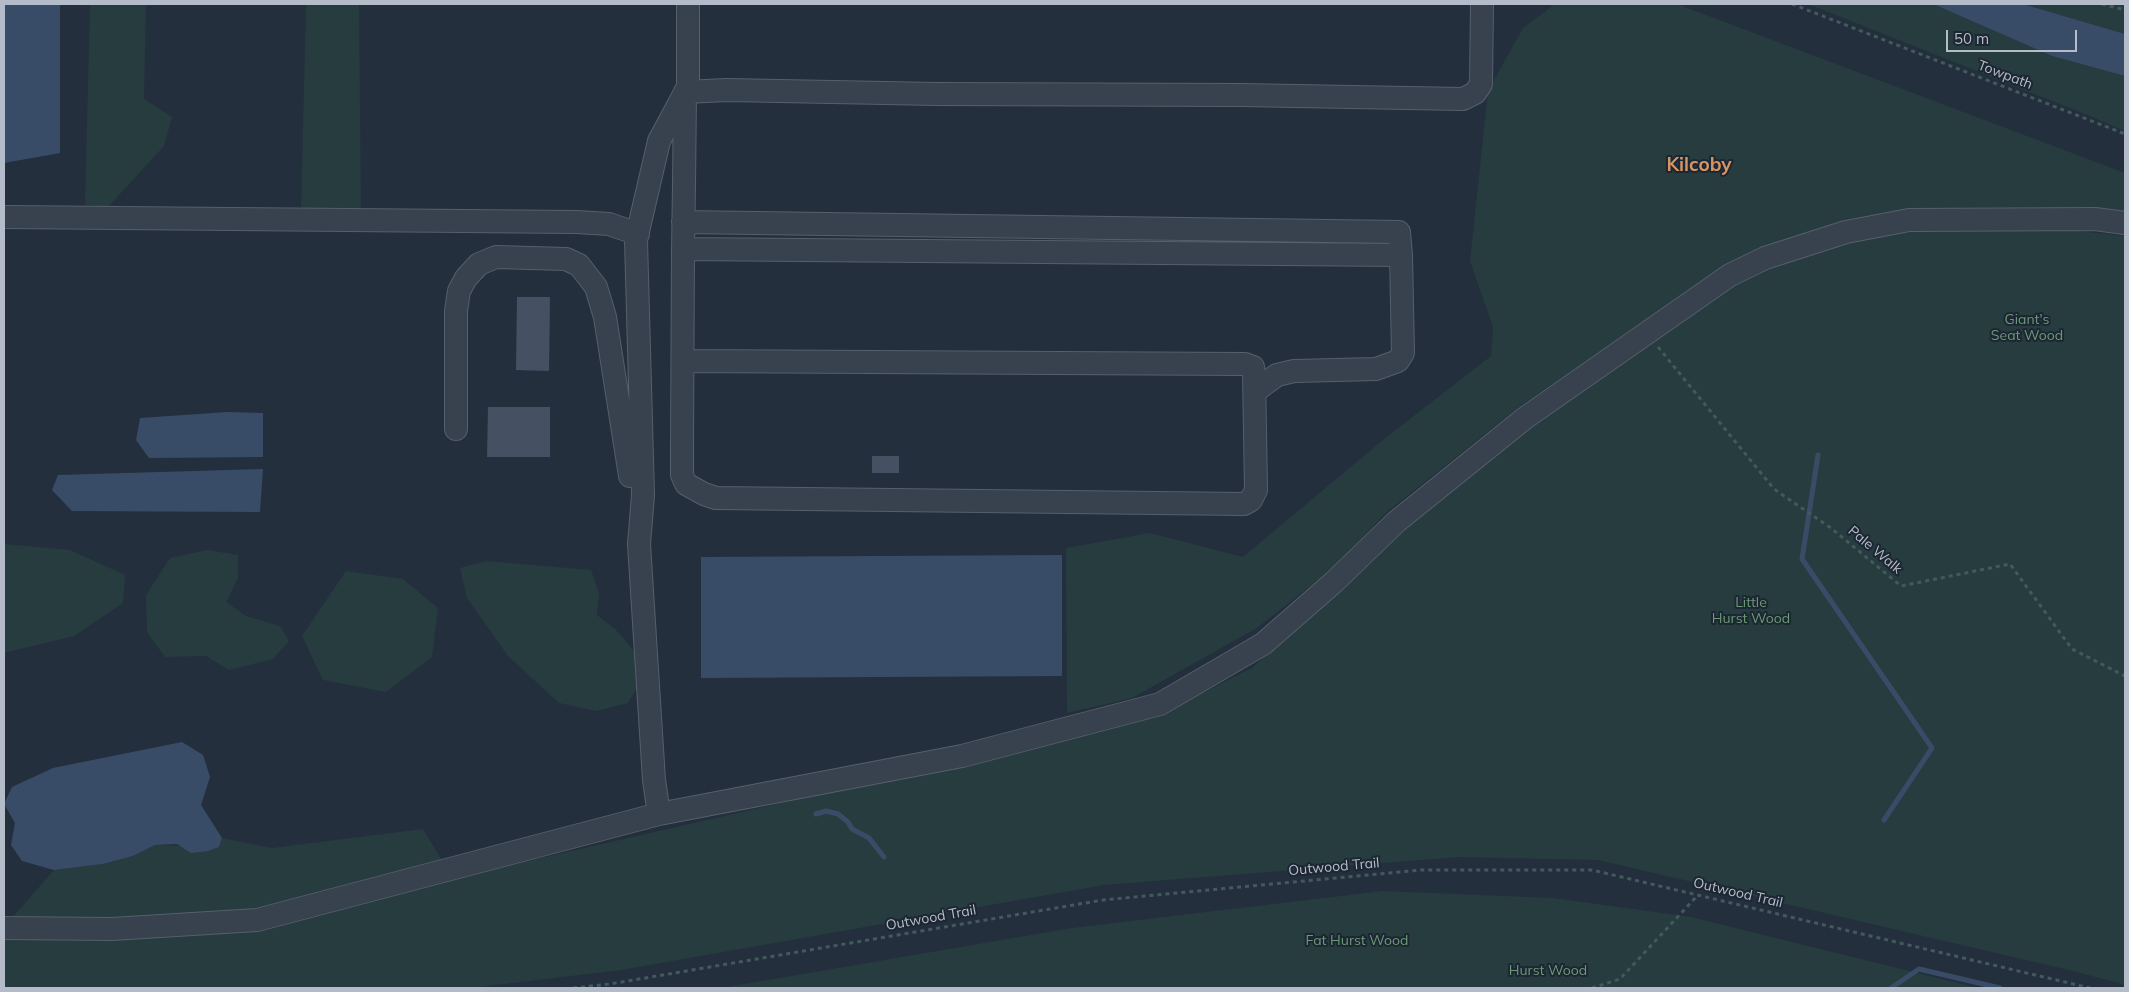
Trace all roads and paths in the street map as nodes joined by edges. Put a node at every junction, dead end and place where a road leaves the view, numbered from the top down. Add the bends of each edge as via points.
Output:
1 (688, 4) edge
2 (1482, 4) edge
3 (1792, 4) edge
4 (2102, 4) edge
5 (2125, 10) edge
6 (685, 92) junction
7 (2125, 134) edge
8 (4, 217) edge
9 (684, 222) junction
10 (2125, 223) edge
11 (638, 234) junction
12 (683, 250) junction
13 (1400, 255) junction
14 (1647, 333) junction
15 (682, 361) junction
16 (1255, 391) junction
17 (456, 428) dead end
18 (639, 544) junction
19 (2125, 676) edge
20 (658, 814) junction
21 (1698, 896) junction
22 (4, 928) edge
23 (573, 988) edge
24 (1592, 988) edge
25 (2090, 988) edge

1 - 6 street via 688,87
2 - 6 street via 1481,84 1476,94 1463,98
3 - 7 path, Towpath
4 - 5 path
6 - 9 street
6 - 11 street via 659,141
8 - 11 street via 577,222 609,224
9 - 12 street
9 - 13 street via 1400,232
10 - 14 street via 2095,219 1909,220 1846,232 1766,258 1730,275
11 - 18 street via 643,495
12 - 13 street
12 - 15 street
13 - 16 street via 1403,353 1398,361 1376,369 1294,371 1278,375
14 - 19 path, Pale Walk via 1774,489 1831,528 1901,586 2010,564 2072,649
14 - 20 street via 1525,418 1396,522 1263,644 1160,704 962,756
15 - 16 street via 1245,364 1253,367
15 - 16 street via 682,475 693,489 716,498 1244,504 1251,500 1256,490
17 - 18 street via 456,311 459,291 466,278 480,264 496,257 566,259 579,264 596,287 605,317
18 - 20 street
20 - 22 street via 257,920 112,929
21 - 23 path, Outwood Trail via 1592,870 1421,870 1103,900
21 - 24 path via 1620,979
21 - 25 path, Outwood Trail

